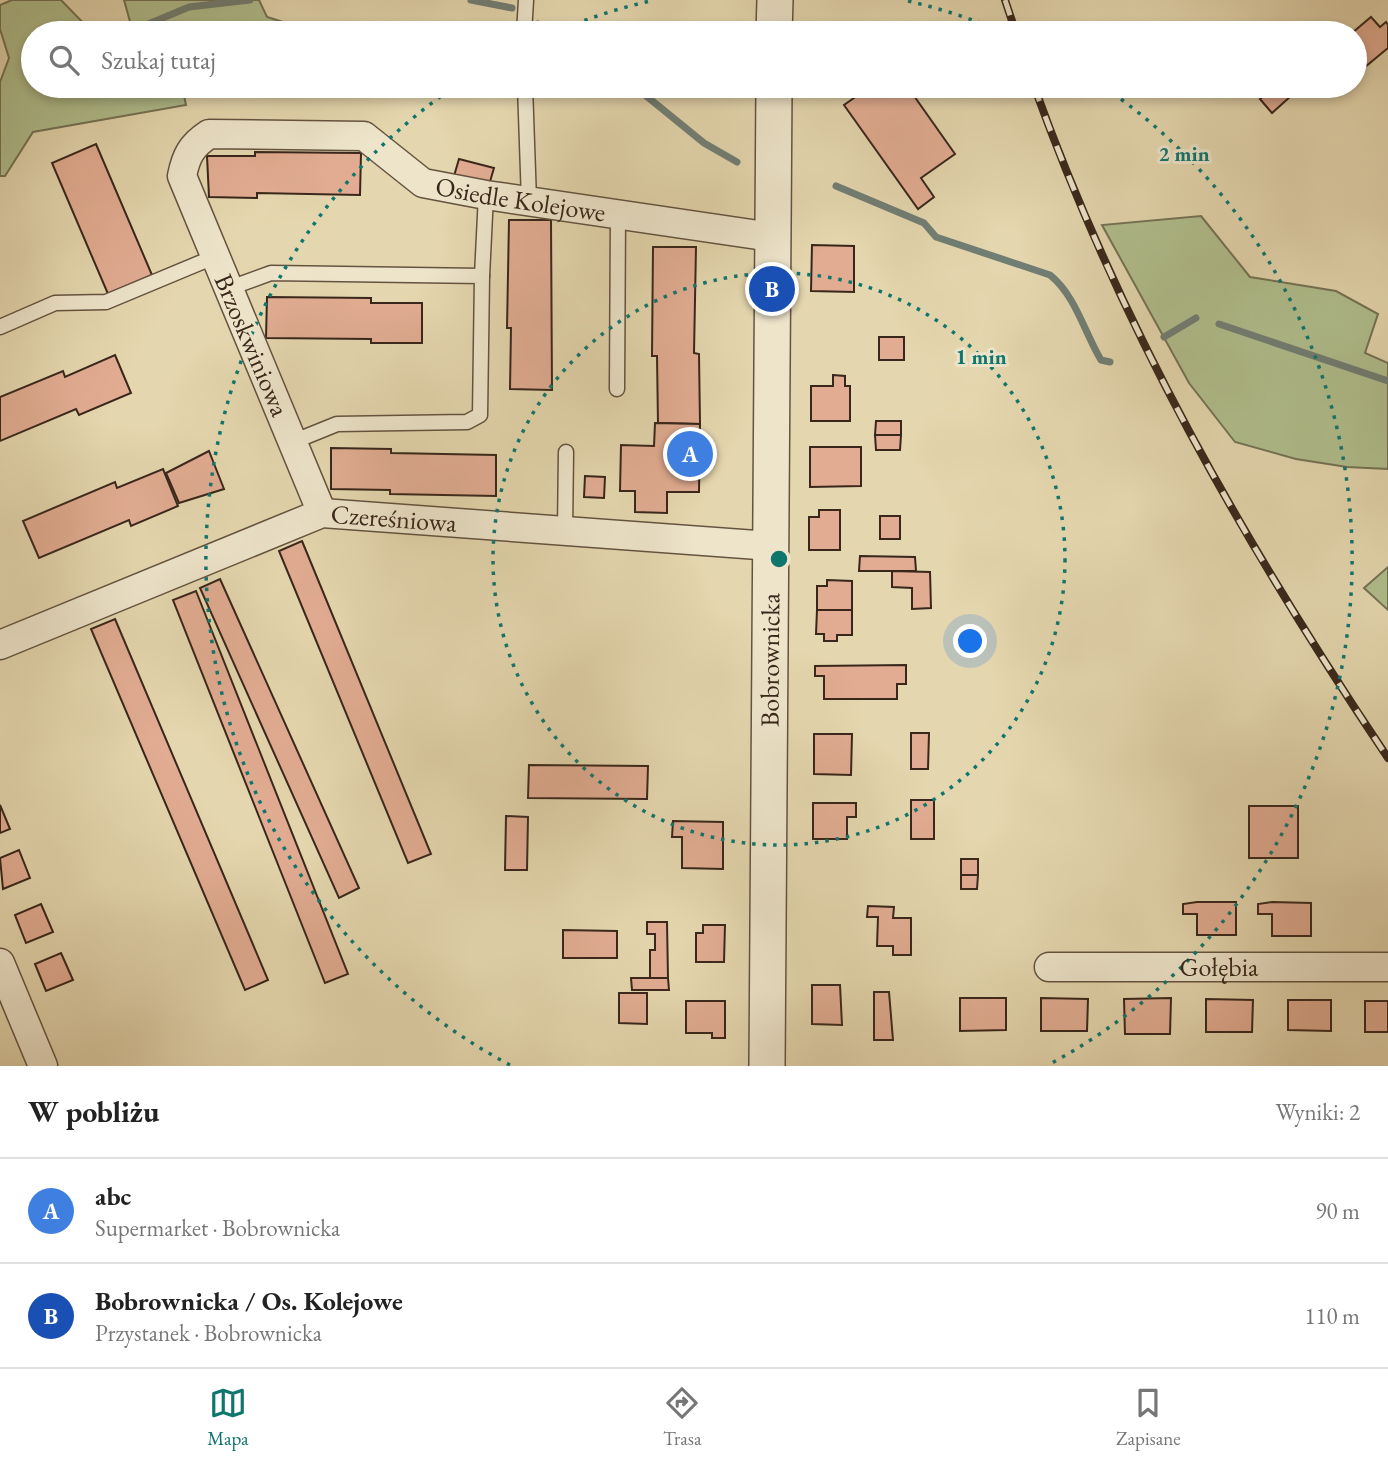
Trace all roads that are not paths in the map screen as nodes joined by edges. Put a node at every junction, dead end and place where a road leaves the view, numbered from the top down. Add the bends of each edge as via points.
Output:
1 (526, 0) edge
2 (775, 0) edge
3 (525, 21) edge
4 (774, 21) edge
5 (526, 98) edge
6 (774, 98) edge
7 (182, 176) joint
8 (486, 195) junction
9 (529, 201) junction
10 (618, 213) junction
11 (772, 237) junction
12 (214, 257) junction
13 (482, 276) junction
14 (228, 289) junction
15 (0, 327) edge
16 (617, 390) dead end
17 (295, 441) junction
18 (566, 452) dead end
19 (322, 513) junction
20 (565, 530) junction
21 (771, 546) junction
22 (0, 645) edge
23 (0, 963) edge
24 (1049, 967) dead end
25 (1388, 967) edge
26 (43, 1066) edge
27 (767, 1066) edge

1 - 3 lane
2 - 4 street
5 - 9 lane
6 - 11 street, Bobrownicka
7 - 8 street, Osiedle Kolejowe via 186,156 209,134 364,136 423,183
7 - 12 street, Brzoskwiniowa
8 - 9 street, Osiedle Kolejowe
8 - 13 lane
9 - 10 street, Osiedle Kolejowe
10 - 11 street, Osiedle Kolejowe
10 - 16 lane
11 - 21 street, Bobrownicka
12 - 14 street, Brzoskwiniowa
12 - 15 lane via 106,302 55,303
13 - 14 lane via 271,273
13 - 17 lane via 480,415 467,422 337,424
14 - 17 street, Brzoskwiniowa
17 - 19 street, Brzoskwiniowa
18 - 20 lane
19 - 20 street, Czereśniowa
19 - 22 street, Czereśniowa
20 - 21 street, Czereśniowa
21 - 27 street, Bobrownicka
23 - 26 street
24 - 25 street, Gołębia

